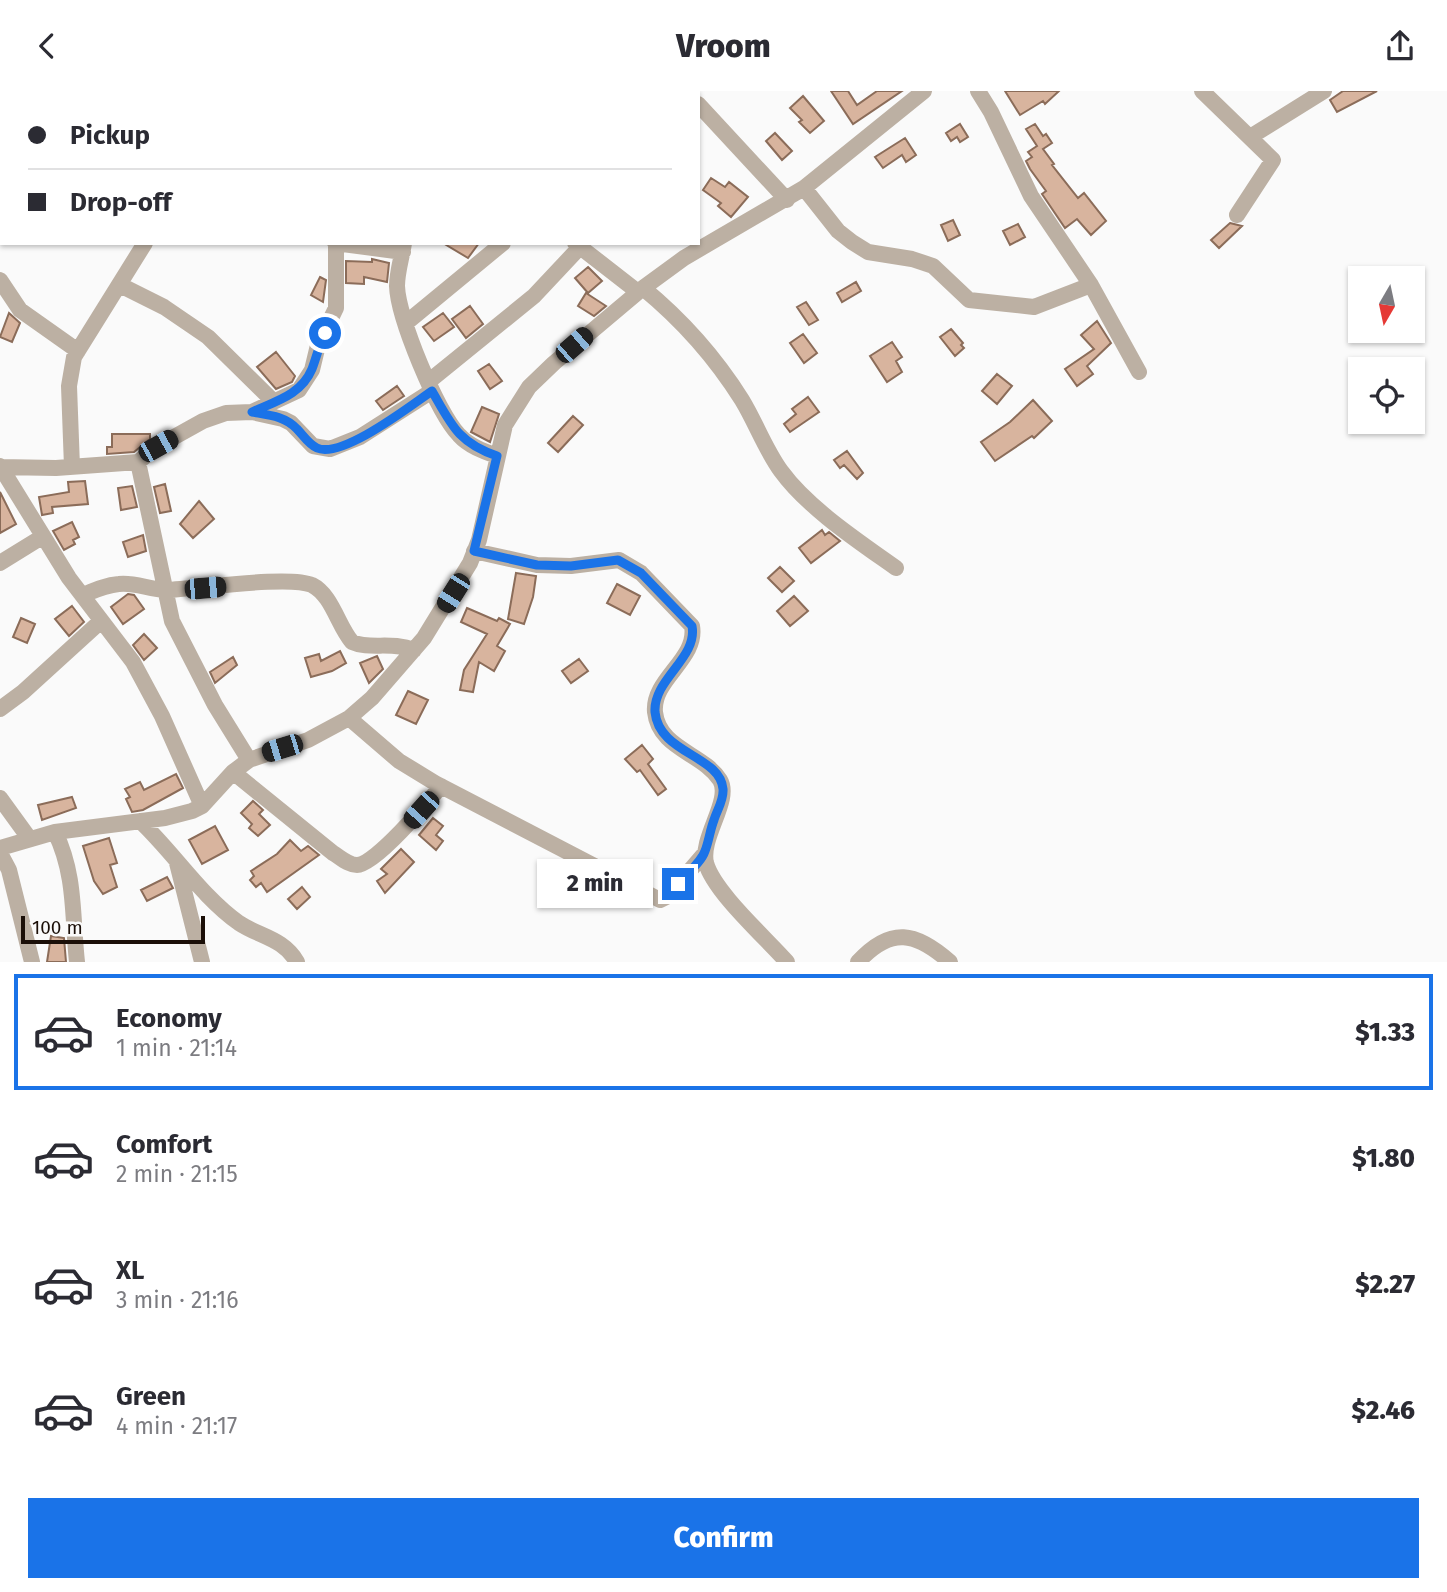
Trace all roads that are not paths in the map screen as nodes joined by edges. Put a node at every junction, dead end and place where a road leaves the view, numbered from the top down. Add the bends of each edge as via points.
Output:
1 (923, 91) edge
2 (978, 91) edge
3 (1202, 91) edge
4 (1324, 91) edge
5 (700, 106) edge
6 (1250, 137) junction
7 (804, 188) junction
8 (787, 200) junction
9 (1237, 215) dead end
10 (144, 245) edge
11 (335, 245) edge
12 (362, 245) edge
13 (501, 245) edge
14 (577, 245) edge
15 (403, 248) edge
16 (0, 280) edge
17 (120, 285) junction
18 (1091, 285) junction
19 (641, 290) junction
20 (405, 323) junction
21 (78, 351) junction
22 (1139, 372) dead end
23 (430, 386) junction
24 (274, 402) junction
25 (252, 412) junction
26 (497, 456) junction
27 (138, 463) junction
28 (0, 467) edge
29 (72, 467) junction
30 (42, 537) junction
31 (474, 551) junction
32 (0, 563) edge
33 (895, 568) dead end
34 (167, 590) junction
35 (83, 595) junction
36 (102, 621) junction
37 (414, 650) junction
38 (2, 705) edge
39 (349, 718) junction
40 (249, 760) junction
41 (233, 772) junction
42 (441, 786) junction
43 (0, 797) edge
44 (202, 806) junction
45 (140, 821) junction
46 (55, 832) junction
47 (29, 838) junction
48 (0, 851) edge
49 (705, 853) junction
50 (177, 860) junction
51 (32, 962) edge
52 (77, 962) edge
53 (202, 962) edge
54 (297, 962) edge
55 (787, 962) edge
56 (858, 962) edge
57 (950, 962) edge

1 - 7 street
2 - 18 street via 1031,196
3 - 6 street
4 - 6 street
5 - 8 street
6 - 9 street via 1273,160
7 - 8 street
7 - 18 street via 852,242 868,251 933,266 969,300 1034,307
8 - 19 street via 712,241
10 - 17 street
11 - 24 street via 333,319 299,390
12 - 15 street
13 - 20 street
14 - 19 street
14 - 23 street via 534,296
15 - 20 street via 397,285
16 - 21 street via 20,310
17 - 21 street
17 - 24 street via 208,337
18 - 22 street
19 - 26 street via 529,387 505,425
19 - 33 street via 674,313 701,343 742,400 782,473
20 - 23 street
21 - 29 street via 69,386
23 - 25 street via 360,437 330,449 313,446 283,419
23 - 26 street via 462,438
24 - 25 street
25 - 27 street via 203,421
26 - 31 street
27 - 29 street
27 - 34 street
28 - 29 street
28 - 30 street
30 - 32 street
30 - 35 street
31 - 37 street via 453,593
31 - 49 street via 537,565 618,560 641,573 692,626 691,641 663,686 655,710 667,739 706,765 722,786
34 - 35 street via 122,583
34 - 37 street via 307,584 322,594 352,642
34 - 40 street via 172,621
35 - 36 street
36 - 38 street
36 - 44 street via 133,662
37 - 39 street
39 - 40 street via 308,740
39 - 42 street via 399,761
40 - 41 street
41 - 42 street via 333,853 360,866 405,828
41 - 44 street
42 - 49 street via 660,899 668,896
43 - 47 street
44 - 45 street
45 - 46 street
45 - 50 street
46 - 47 street
46 - 52 street via 73,891
47 - 48 street
48 - 51 street
49 - 55 street via 719,885
50 - 53 street
50 - 54 street via 229,914 284,945
56 - 57 street via 884,940 903,937 925,943

